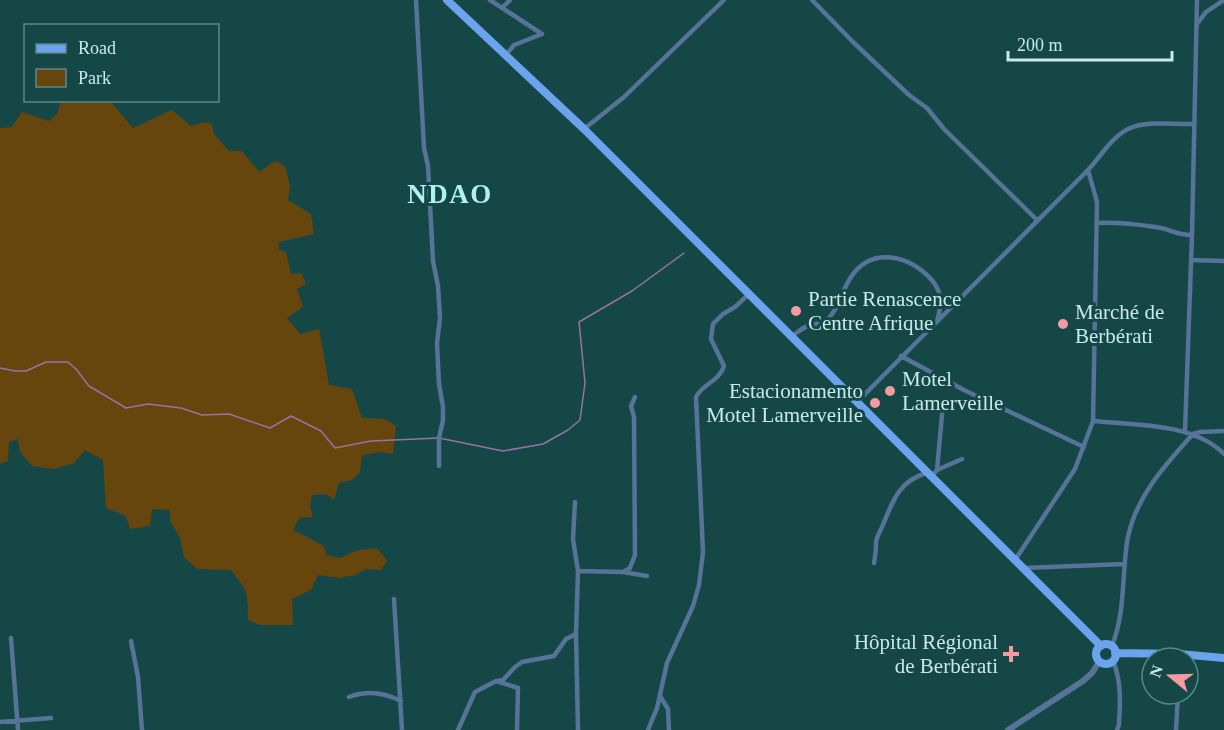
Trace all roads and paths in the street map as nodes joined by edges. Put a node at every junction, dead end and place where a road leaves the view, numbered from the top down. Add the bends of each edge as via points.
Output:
1 (416, 0) edge
2 (447, 0) edge
3 (490, 0) edge
4 (510, 0) edge
5 (724, 0) edge
6 (812, 0) edge
7 (1197, 0) edge
8 (1224, 0) edge
9 (502, 8) junction
10 (1197, 24) junction
11 (505, 56) junction
12 (1194, 124) junction
13 (584, 129) junction
14 (1088, 170) junction
15 (1037, 220) junction
16 (1097, 223) junction
17 (1192, 235) junction
18 (1191, 260) junction
19 (1224, 261) edge
20 (749, 294) junction
21 (937, 322) junction
22 (792, 336) junction
23 (901, 356) junction
24 (635, 397) dead end
25 (858, 401) junction
26 (943, 404) dead end
27 (1094, 421) junction
28 (1185, 431) junction
29 (1224, 431) edge
30 (1192, 434) junction
31 (1084, 447) junction
32 (1224, 454) edge
33 (962, 459) dead end
34 (439, 466) dead end
35 (937, 470) junction
36 (928, 475) junction
37 (575, 502) dead end
38 (1015, 560) junction
39 (874, 563) dead end
40 (1125, 564) junction
41 (1023, 568) junction
42 (578, 572) junction
43 (623, 572) junction
44 (647, 576) dead end
45 (394, 599) dead end
46 (576, 634) junction
47 (11, 638) dead end
48 (131, 642) dead end
49 (1101, 646) junction
50 (1113, 654) junction
51 (1140, 655) edge
52 (1200, 657) edge
53 (1224, 658) edge
54 (1099, 662) junction
55 (496, 681) junction
56 (660, 696) junction
57 (350, 697) dead end
58 (401, 701) junction
59 (1177, 706) edge
60 (51, 718) dead end
61 (17, 721) junction
62 (0, 722) edge
63 (18, 730) edge
64 (142, 730) edge
65 (402, 730) edge
66 (458, 730) edge
67 (517, 730) edge
68 (578, 730) edge
69 (648, 730) edge
70 (669, 730) edge
71 (1008, 730) edge
72 (1117, 730) edge
73 (1176, 730) edge

1 - 34 street via 424,148 440,318 437,343 443,420
2 - 11 main road
3 - 9 street
4 - 9 street
5 - 13 street via 624,97
6 - 15 street via 927,108
7 - 10 street
8 - 10 street
9 - 11 street via 542,34 514,45
10 - 12 street
11 - 13 main road
12 - 14 street via 1139,125 1127,130
12 - 17 street
13 - 20 main road
14 - 15 street
14 - 16 street via 1097,202
15 - 21 street
16 - 17 street via 1121,222
16 - 27 street
17 - 18 street
18 - 19 street
18 - 28 street
20 - 22 main road
20 - 56 street via 713,324 711,339 724,366 696,397 703,552 693,606 666,663
21 - 22 street via 941,295 937,286 923,271 886,256 862,264 826,321 802,328
21 - 23 street
22 - 25 main road
23 - 25 street
23 - 31 street
24 - 43 street via 635,555 630,568
25 - 36 main road
26 - 35 street
27 - 28 street
27 - 31 street
28 - 30 street
29 - 30 street
30 - 32 street via 1216,445
30 - 40 street via 1149,487 1135,513
31 - 38 street via 1063,490
33 - 35 street
35 - 36 street
36 - 38 main road
36 - 39 street via 913,477 893,500 876,542
37 - 42 street via 573,539
38 - 41 main road
40 - 41 street
40 - 50 street
41 - 49 main road
42 - 43 street
42 - 46 street
43 - 44 street
45 - 58 street
46 - 55 street via 566,639 554,656 522,662 503,680
46 - 68 street
47 - 61 street
48 - 64 street
49 - 50 main road via 1108,645
49 - 54 main road via 1096,654
50 - 51 main road
50 - 54 main road via 1104,664
50 - 72 street via 1120,687
52 - 53 main road
54 - 71 street via 1083,681
55 - 66 street via 475,692
55 - 67 street via 518,688
56 - 69 street
56 - 70 street via 668,709
57 - 58 street via 376,693
58 - 65 street
59 - 73 street
60 - 61 street
61 - 62 street
61 - 63 street

